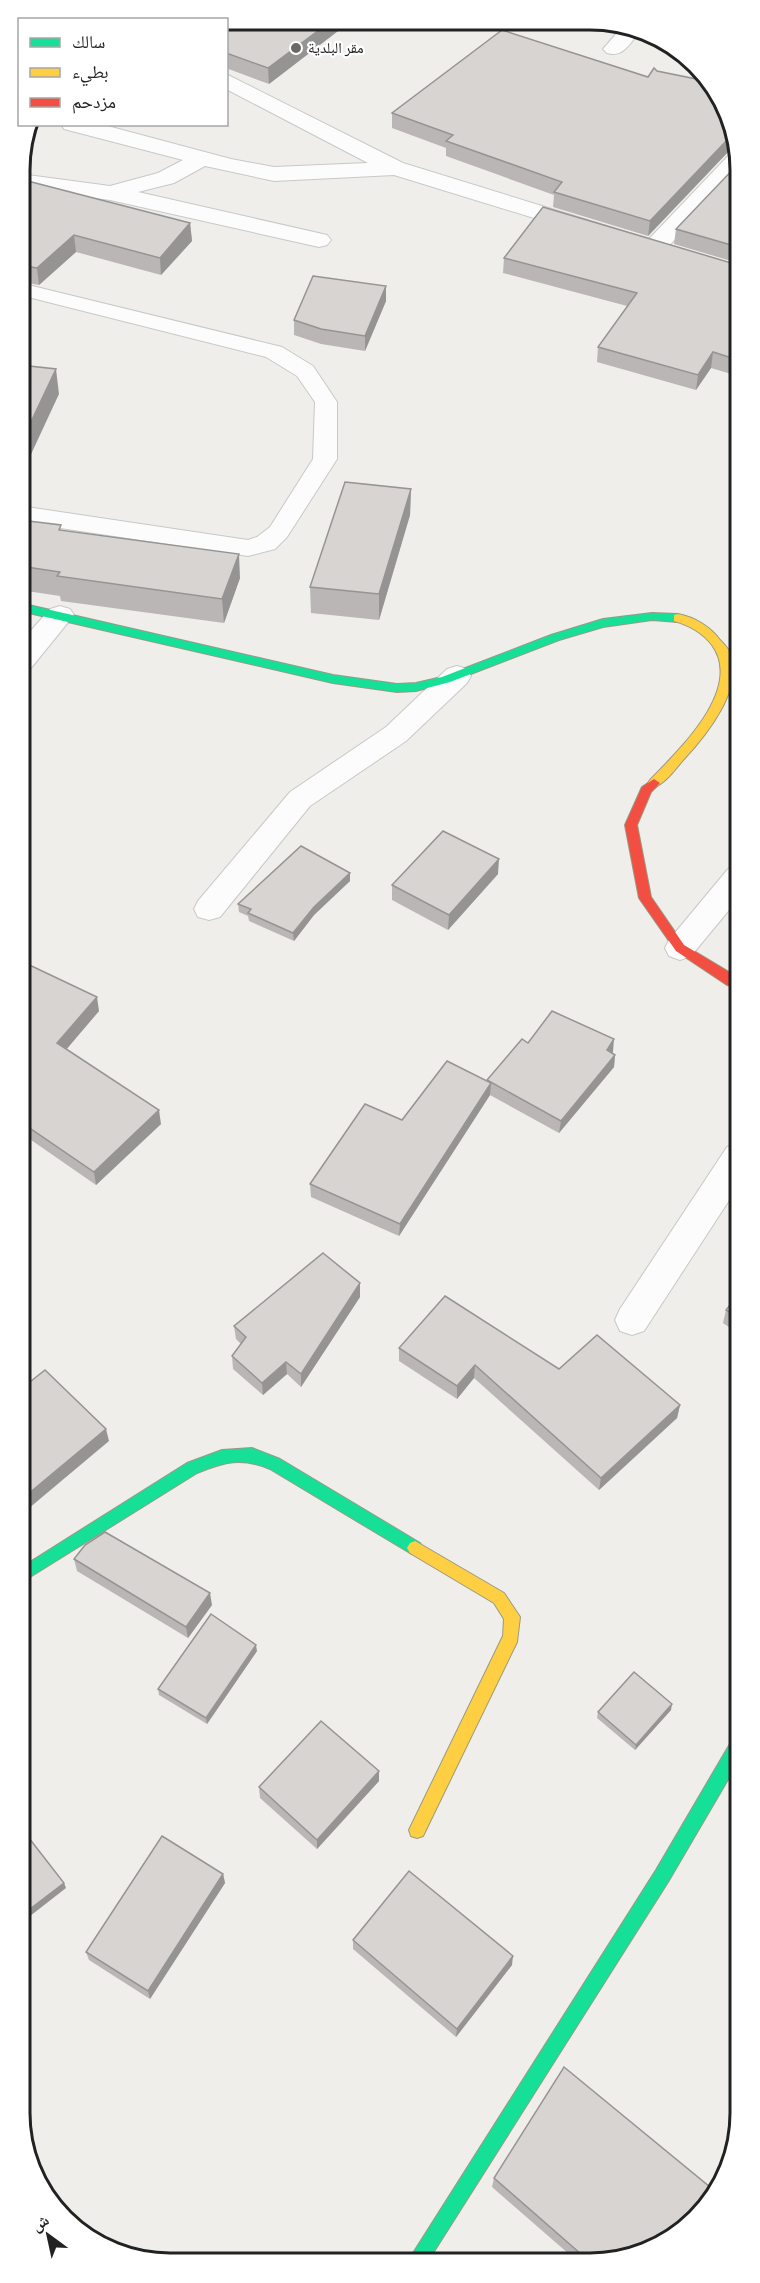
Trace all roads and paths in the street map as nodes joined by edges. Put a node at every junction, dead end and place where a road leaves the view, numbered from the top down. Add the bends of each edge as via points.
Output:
1 (626, 35) edge
2 (614, 49) dead end
3 (228, 81) edge
4 (80, 126) edge
5 (202, 158) junction
6 (395, 168) junction
7 (730, 174) edge
8 (30, 182) edge
9 (110, 193) junction
10 (319, 240) dead end
11 (30, 291) edge
12 (30, 515) edge
13 (30, 609) edge
14 (60, 615) junction
15 (30, 650) edge
16 (457, 676) junction
17 (730, 887) edge
18 (209, 909) dead end
19 (680, 948) junction
20 (730, 981) edge
21 (730, 1171) edge
22 (632, 1320) dead end
23 (30, 1570) edge
24 (730, 1760) edge
25 (417, 1830) dead end
26 (422, 2253) edge

1 - 2 street
3 - 6 street
4 - 5 street
5 - 6 street via 274,174
5 - 9 street via 166,178
6 - 7 street via 664,251
8 - 9 street
9 - 10 street
11 - 12 lane via 274,352 305,371 326,402 325,459 279,532 266,543 248,548
13 - 14 main road
14 - 15 street
14 - 16 main road via 380,687 407,688
16 - 18 street via 396,734 300,799
16 - 19 main road via 581,628 618,618 682,618 722,646 727,664 724,692 689,748 646,790 631,825 645,898
17 - 19 street
19 - 20 main road
21 - 22 street
23 - 25 main road via 192,1468 222,1457 252,1455 275,1464 499,1598 512,1617 511,1637
24 - 26 main road via 662,1876

